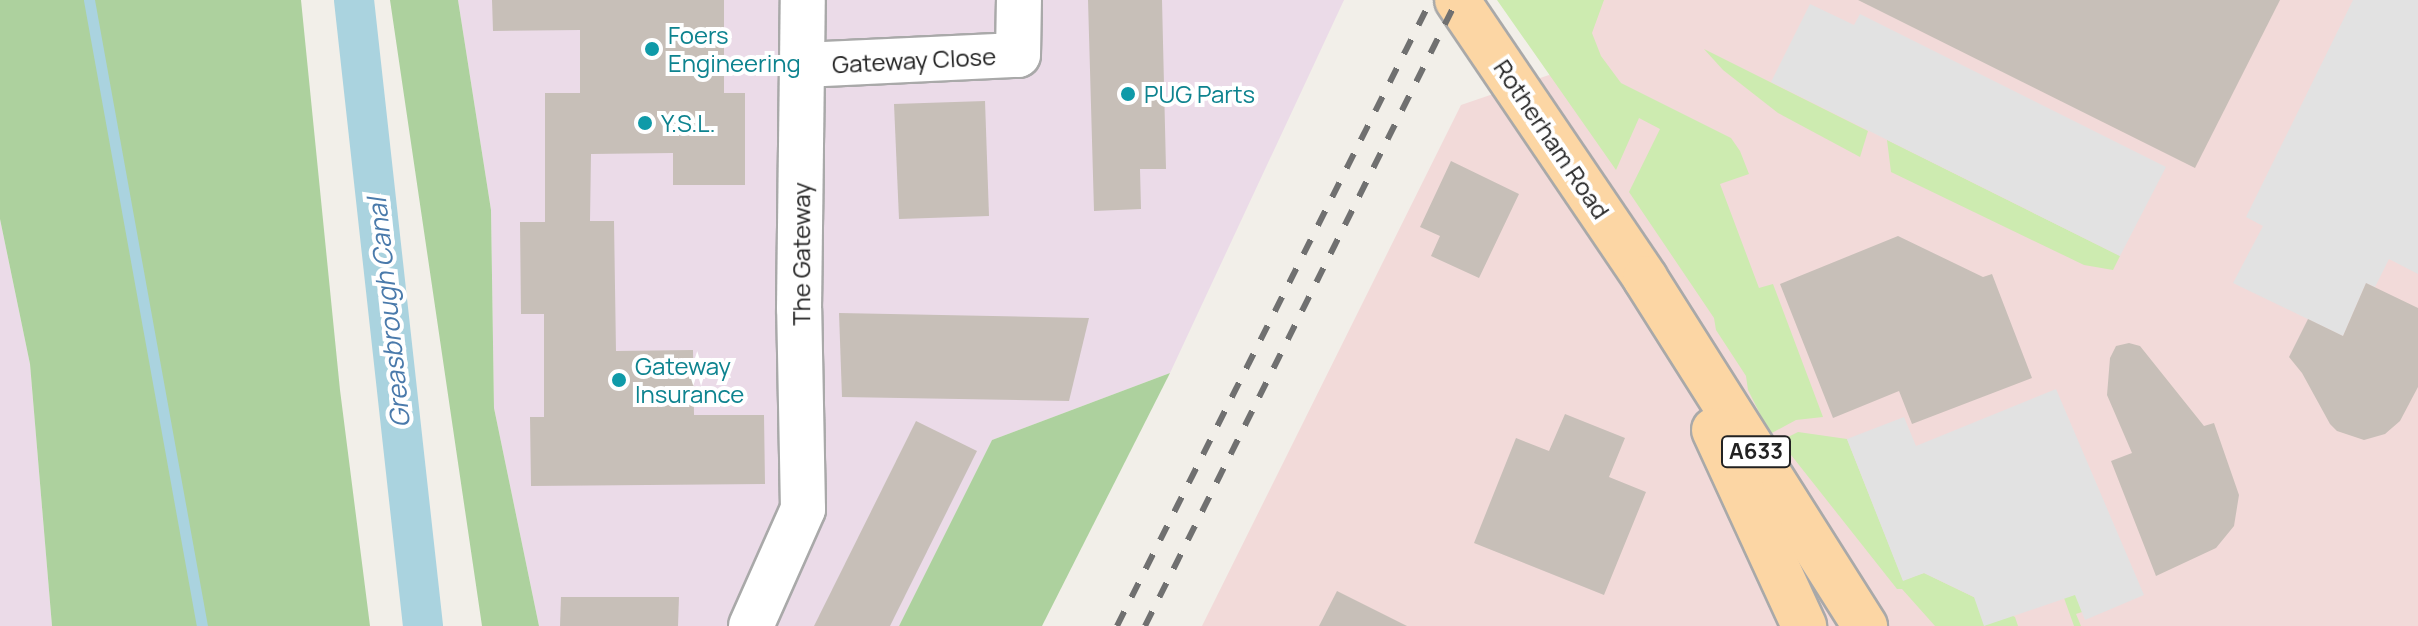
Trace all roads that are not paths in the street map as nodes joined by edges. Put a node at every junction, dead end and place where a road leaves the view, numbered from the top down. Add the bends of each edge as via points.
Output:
1 (803, 0) edge
2 (1019, 0) edge
3 (1457, 0) edge
4 (803, 65) junction
5 (1645, 278) junction
6 (751, 626) edge
7 (1804, 626) edge
8 (1865, 626) edge

1 - 4 street, The Gateway
2 - 4 street, Gateway Close via 1018,55
3 - 5 main road, Rotherham Road / A633
4 - 6 street, The Gateway via 803,509
5 - 7 main road, Rotherham Road / A633
5 - 8 main road, Rotherham Road / A633

